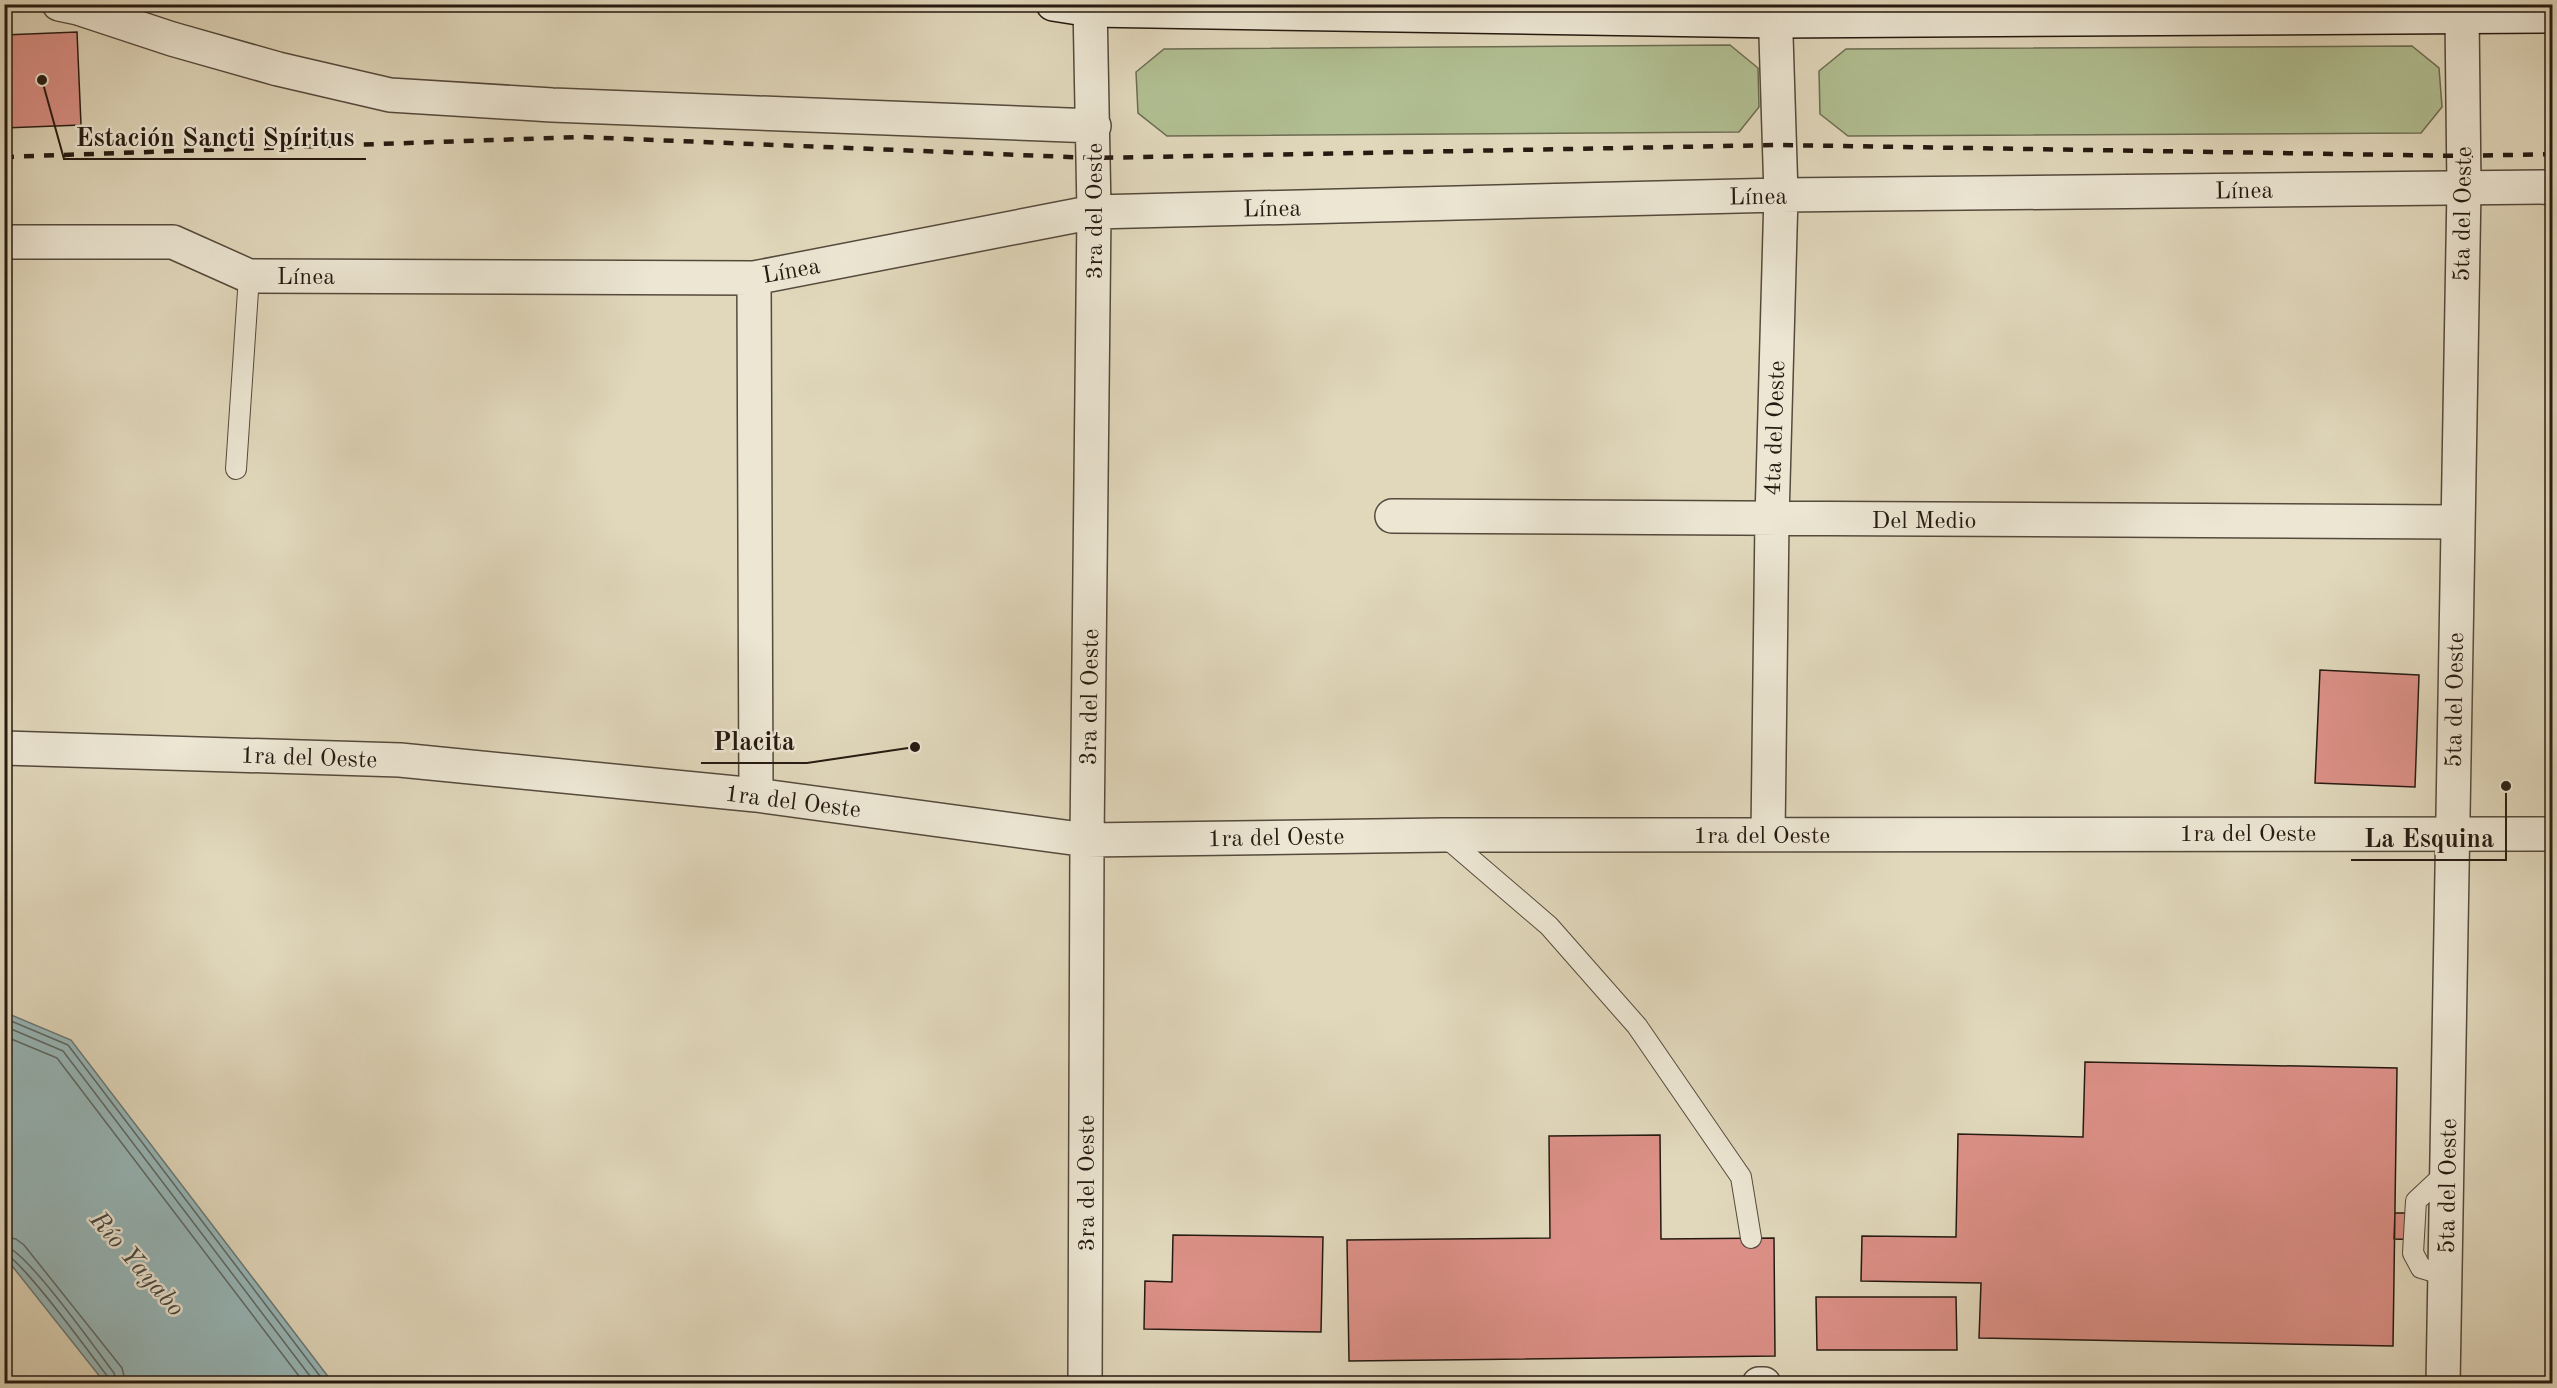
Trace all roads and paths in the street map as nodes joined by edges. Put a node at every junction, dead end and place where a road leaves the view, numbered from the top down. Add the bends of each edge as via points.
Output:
1 (59, 4) edge
2 (1053, 4) edge
3 (1090, 7) edge
4 (2462, 10) edge
5 (1775, 13) edge
6 (2553, 16) edge
7 (1094, 126) junction
8 (2553, 187) edge
9 (2464, 188) junction
10 (1781, 195) junction
11 (1094, 212) junction
12 (4, 242) edge
13 (249, 276) junction
14 (754, 278) junction
15 (236, 469) dead end
16 (1392, 516) dead end
17 (1772, 519) junction
18 (2456, 522) junction
19 (4, 748) edge
20 (756, 795) junction
21 (2453, 833) junction
22 (2553, 834) edge
23 (1443, 835) junction
24 (1768, 835) junction
25 (1087, 840) junction
26 (1751, 1238) dead end
27 (1085, 1383) edge
28 (1759, 1383) edge
29 (1764, 1383) edge
30 (2443, 1383) edge

1 - 7 street via 278,69 390,95
2 - 3 street
3 - 5 street
3 - 7 street, 3ra del Oeste
4 - 5 street
4 - 6 street
4 - 9 street, 5ta del Oeste
5 - 10 street, 4ta del Oeste
7 - 11 street, 3ra del Oeste
8 - 9 street, Línea
9 - 10 street, Línea
9 - 18 street, 5ta del Oeste
10 - 11 street, Línea
10 - 17 street, 4ta del Oeste
11 - 14 street, Línea
11 - 25 street, 3ra del Oeste
12 - 13 street, Línea via 173,242
13 - 14 street, Línea
13 - 15 lane
14 - 20 street
16 - 17 street, Del Medio
17 - 18 street, Del Medio
17 - 24 street, 4ta del Oeste
18 - 21 street, 5ta del Oeste
19 - 20 street, 1ra del Oeste via 400,760
20 - 25 street, 1ra del Oeste
21 - 22 street, 1ra del Oeste
21 - 24 street, 1ra del Oeste
21 - 30 street, 5ta del Oeste
23 - 24 street, 1ra del Oeste
23 - 25 street, 1ra del Oeste
23 - 26 lane via 1549,926 1637,1026 1741,1177
25 - 27 street, 3ra del Oeste
28 - 29 street

